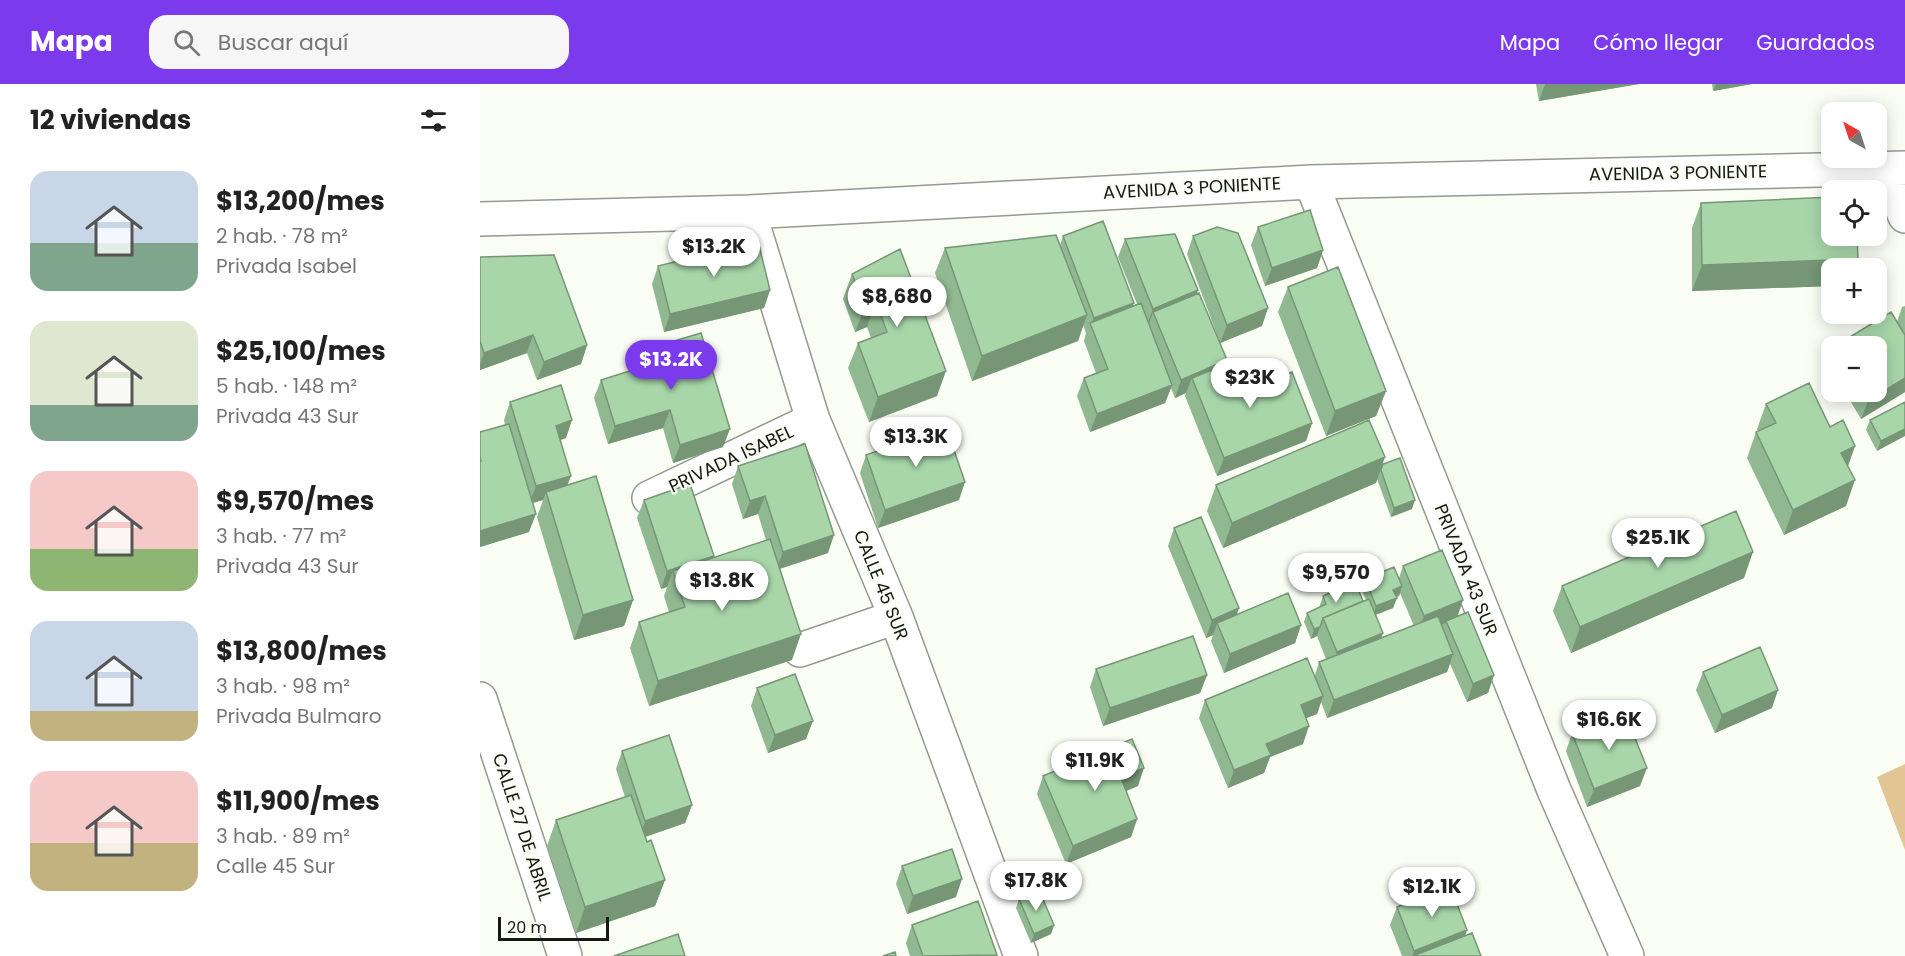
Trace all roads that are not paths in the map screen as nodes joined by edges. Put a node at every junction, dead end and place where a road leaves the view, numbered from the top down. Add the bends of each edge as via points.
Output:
1 (1895, 168) edge
2 (1311, 182) junction
3 (749, 212) junction
4 (1905, 216) edge
5 (480, 219) edge
6 (813, 420) junction
7 (649, 498) edge
8 (896, 617) junction
9 (800, 650) edge
10 (480, 699) edge
11 (565, 956) edge
12 (1021, 956) edge
13 (1627, 956) edge

1 - 2 street, AVENIDA 3 PONIENTE
1 - 4 street
2 - 3 street, AVENIDA 3 PONIENTE
2 - 13 street, PRIVADA 43 SUR via 1554,790
3 - 5 street, AVENIDA 3 PONIENTE
3 - 6 street, CALLE 45 SUR
6 - 7 street, PRIVADA ISABEL
6 - 8 street, CALLE 45 SUR
8 - 9 street
8 - 12 street, CALLE 45 SUR
10 - 11 street, CALLE 27 DE ABRIL

